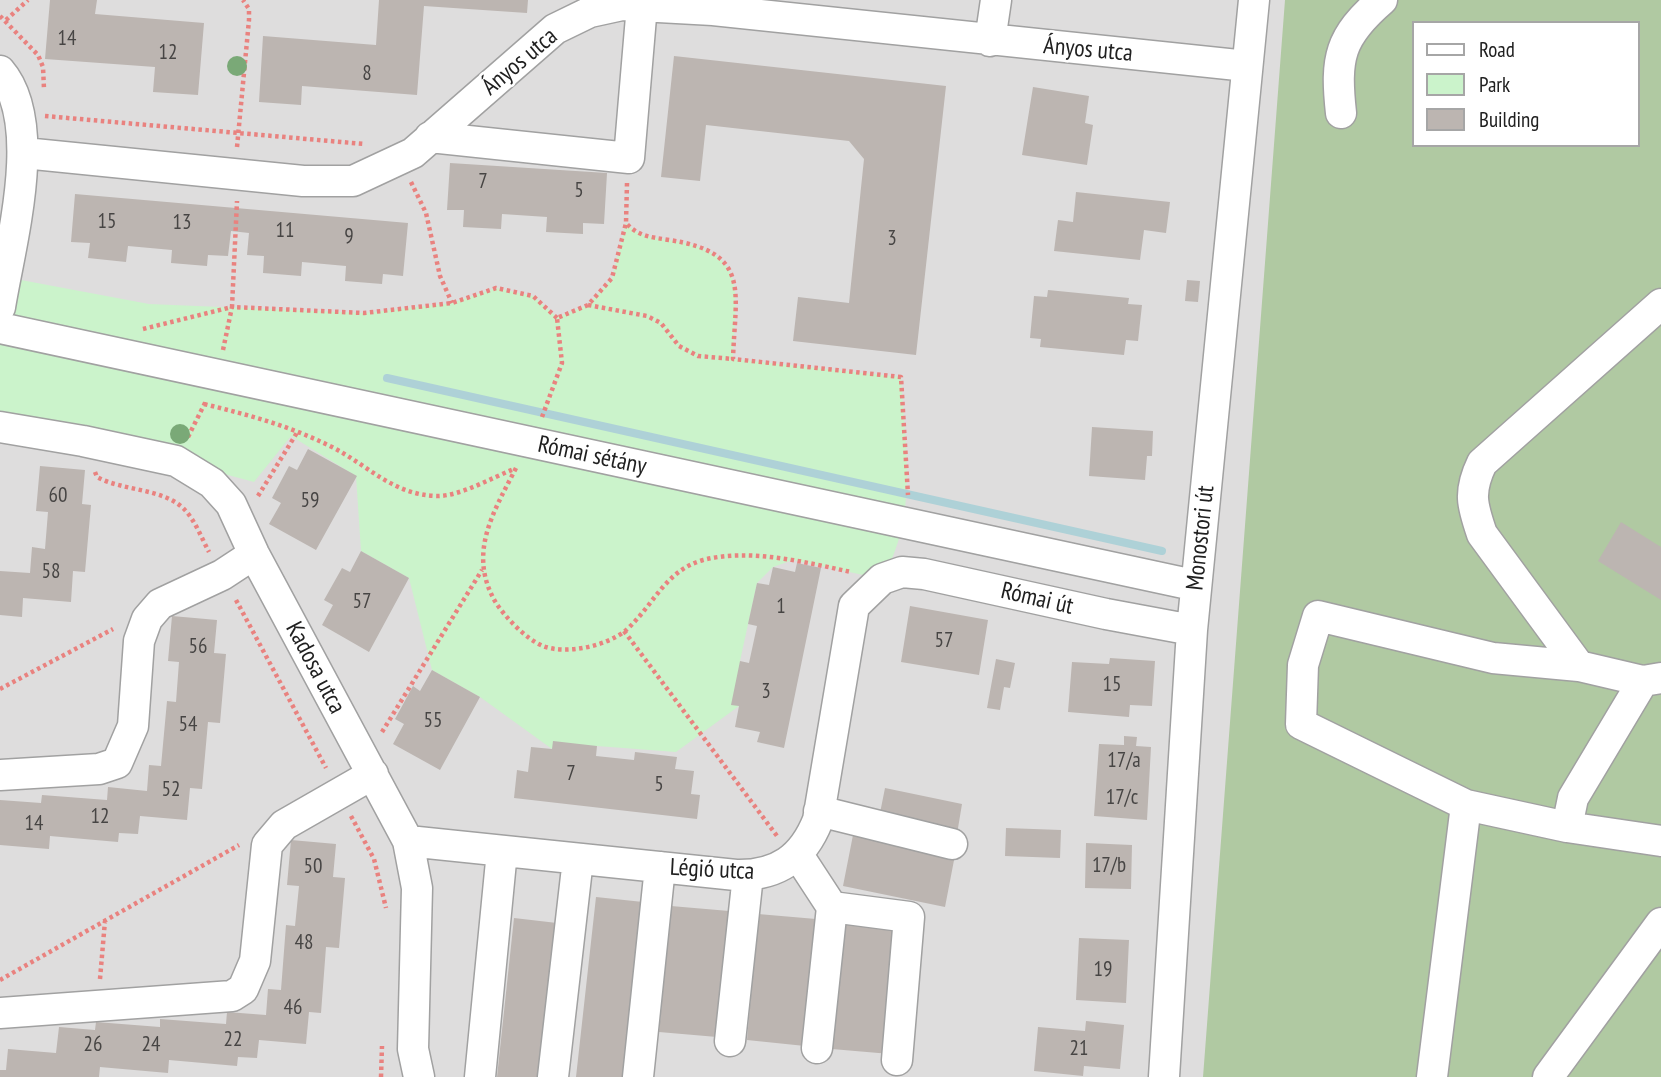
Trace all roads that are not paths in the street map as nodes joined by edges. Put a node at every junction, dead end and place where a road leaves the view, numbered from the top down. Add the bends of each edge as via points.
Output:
1 (996, 0) edge
2 (1254, 0) edge
3 (1382, 0) edge
4 (602, 5) edge
5 (642, 5) junction
6 (990, 41) junction
7 (1247, 66) junction
8 (0, 71) edge
9 (1341, 113) dead end
10 (430, 137) junction
11 (24, 153) junction
12 (1661, 304) edge
13 (0, 307) edge
14 (0, 328) edge
15 (0, 428) edge
16 (254, 554) junction
17 (1184, 583) dead end
18 (1192, 630) junction
19 (1579, 666) junction
20 (1652, 679) edge
21 (369, 768) junction
22 (0, 775) edge
23 (1466, 806) junction
24 (819, 811) junction
25 (1567, 827) junction
26 (408, 841) junction
27 (1661, 841) edge
28 (952, 844) dead end
29 (502, 851) junction
30 (798, 855) junction
31 (578, 859) junction
32 (660, 867) junction
33 (748, 875) junction
34 (832, 907) junction
35 (1661, 923) edge
36 (0, 1013) edge
37 (730, 1041) dead end
38 (817, 1048) dead end
39 (897, 1060) dead end
40 (419, 1077) edge
41 (480, 1077) edge
42 (553, 1077) edge
43 (638, 1077) edge
44 (1164, 1077) edge
45 (1432, 1077) edge
46 (1548, 1077) edge

1 - 6 street
2 - 7 street, Monostori út
3 - 9 street via 1355,23 1343,49 1336,76
4 - 5 street, Ányos utca
4 - 10 street, Ányos utca via 555,29
5 - 6 street, Ányos utca
5 - 10 street via 629,158
6 - 7 street, Ányos utca
7 - 18 street, Monostori út
8 - 11 street via 7,78 20,116
10 - 11 street, Ányos utca via 413,153 353,181 303,181
11 - 13 street
12 - 19 street via 1482,463 1472,483 1482,534
14 - 17 street, Római sétány
15 - 16 street, Kadosa utca via 176,461 212,483 231,504
16 - 21 street, Kadosa utca
16 - 22 street via 222,575 160,604 148,619 139,641 133,726 117,763 99,769
18 - 24 street, Római út via 924,573 902,572 882,579 854,606
18 - 44 street, Monostori út
19 - 20 street
19 - 23 street via 1493,658 1318,616 1303,665 1301,724
20 - 25 street via 1573,798
21 - 26 street, Kadosa utca
21 - 36 street via 340,795 285,825 267,845 255,961 243,989 232,996
23 - 25 street
23 - 45 street
24 - 28 street
24 - 30 street via 812,835
25 - 27 street
26 - 29 street, Légió utca
26 - 40 street, Kadosa utca via 417,888 413,1049
29 - 31 street, Légió utca
29 - 41 street
30 - 33 street, Légió utca via 779,868
30 - 34 street
31 - 32 street, Légió utca
31 - 42 street
32 - 33 street, Légió utca
32 - 43 street
33 - 37 street
34 - 38 street
34 - 39 street via 909,917
35 - 46 street

